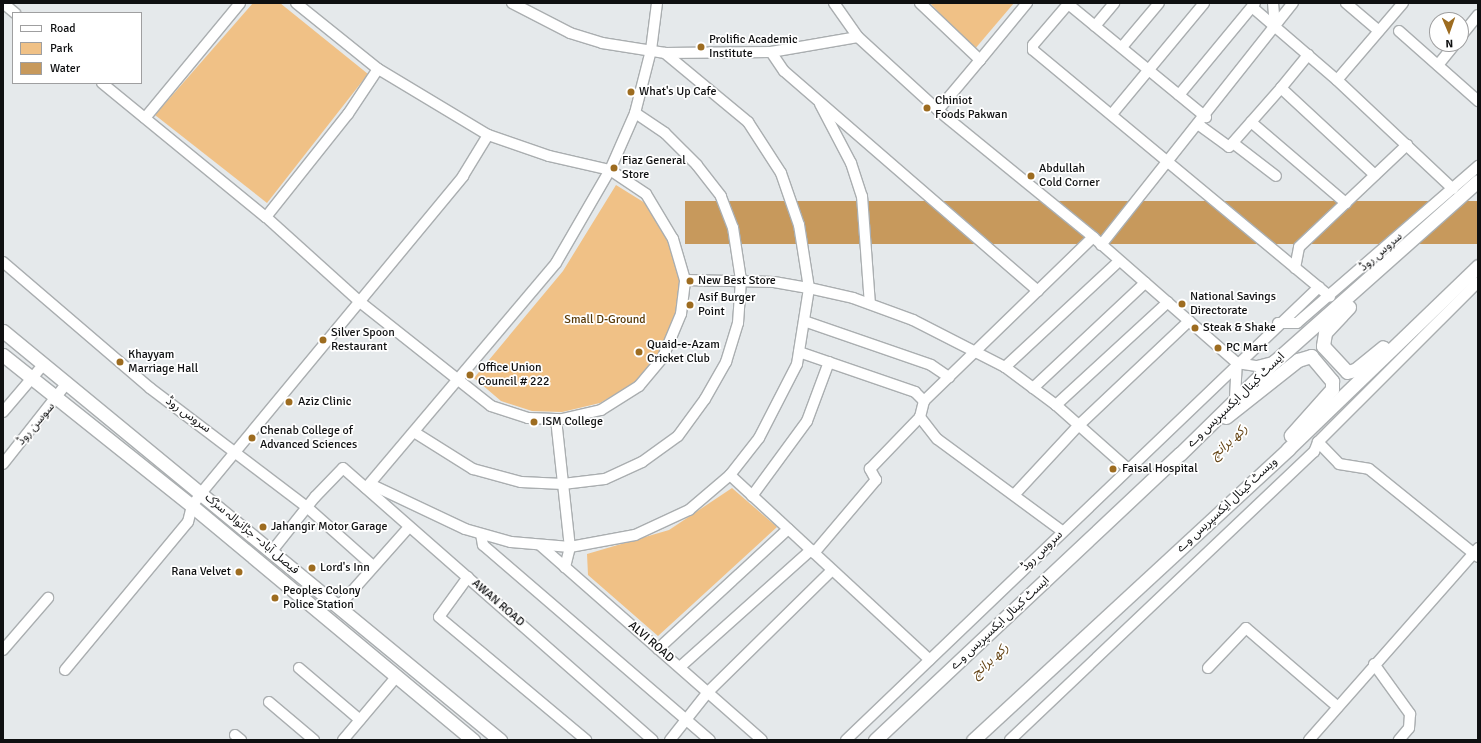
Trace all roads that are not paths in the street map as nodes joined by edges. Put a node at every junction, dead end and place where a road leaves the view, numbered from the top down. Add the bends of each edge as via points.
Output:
1 (3, 3) edge
2 (240, 3) edge
3 (296, 3) edge
4 (512, 3) edge
5 (657, 3) edge
6 (834, 3) edge
7 (920, 3) edge
8 (1027, 3) edge
9 (1068, 3) edge
10 (1114, 3) edge
11 (1159, 3) edge
12 (1204, 3) edge
13 (1273, 3) edge
14 (1293, 3) edge
15 (1346, 3) edge
16 (1403, 3) edge
17 (1253, 5) edge
18 (15, 12) edge
19 (1478, 15) edge
20 (1275, 25) junction
21 (1095, 26) junction
22 (1469, 26) edge
23 (1379, 31) junction
24 (1399, 31) dead end
25 (858, 37) junction
26 (1122, 47) junction
27 (651, 50) junction
28 (771, 52) junction
29 (1449, 52) edge
30 (665, 53) junction
31 (1308, 55) junction
32 (980, 60) junction
33 (1438, 65) junction
34 (378, 69) junction
35 (1148, 70) junction
36 (1338, 80) junction
37 (103, 84) edge
38 (1281, 88) junction
39 (1179, 95) junction
40 (818, 100) junction
41 (1478, 101) edge
42 (938, 110) junction
43 (635, 113) junction
44 (1112, 114) junction
45 (145, 118) junction
46 (1202, 121) junction
47 (1251, 122) junction
48 (488, 135) junction
49 (1233, 143) junction
50 (1407, 145) junction
51 (1169, 162) junction
52 (1478, 166) edge
53 (610, 170) junction
54 (1375, 175) junction
55 (1276, 176) dead end
56 (1478, 181) edge
57 (1454, 188) junction
58 (1346, 202) junction
59 (266, 217) junction
60 (1093, 237) junction
61 (1416, 237) junction
62 (1101, 245) junction
63 (1120, 261) junction
64 (3, 262) edge
65 (1478, 266) edge
66 (1295, 268) junction
67 (685, 280) junction
68 (741, 280) junction
69 (1478, 282) edge
70 (1145, 283) junction
71 (1457, 286) junction
72 (809, 288) junction
73 (1319, 288) junction
74 (1038, 292) junction
75 (1330, 297) junction
76 (360, 302) junction
77 (1168, 302) junction
78 (870, 304) junction
79 (804, 321) junction
80 (1190, 321) junction
81 (1278, 324) junction
82 (3, 331) edge
83 (976, 350) junction
84 (798, 352) junction
85 (3, 355) edge
86 (1274, 361) junction
87 (829, 362) junction
88 (1237, 363) junction
89 (44, 364) junction
90 (1005, 367) junction
91 (949, 377) junction
92 (31, 379) junction
93 (458, 382) junction
94 (67, 383) junction
95 (1033, 388) junction
96 (1235, 398) junction
97 (57, 399) junction
98 (924, 401) junction
99 (1056, 405) junction
100 (3, 412) edge
101 (920, 417) junction
102 (556, 419) junction
103 (1078, 426) junction
104 (414, 432) junction
105 (1318, 442) junction
106 (236, 450) junction
107 (1180, 454) junction
108 (3, 464) edge
109 (1127, 468) junction
110 (730, 475) junction
111 (563, 484) junction
112 (368, 486) junction
113 (202, 492) junction
114 (1014, 495) junction
115 (752, 496) junction
116 (192, 506) junction
117 (308, 508) junction
118 (1223, 508) junction
119 (409, 527) junction
120 (788, 529) junction
121 (1062, 531) junction
122 (481, 534) junction
123 (540, 545) junction
124 (570, 547) junction
125 (272, 550) junction
126 (813, 552) junction
127 (1477, 552) edge
128 (373, 566) junction
129 (565, 567) junction
130 (831, 570) junction
131 (468, 577) junction
132 (48, 598) dead end
133 (338, 607) junction
134 (996, 627) junction
135 (4, 645) edge
136 (658, 649) junction
137 (930, 660) junction
138 (1374, 664) junction
139 (680, 667) junction
140 (1050, 667) junction
141 (299, 668) dead end
142 (1208, 668) dead end
143 (64, 670) dead end
144 (397, 676) junction
145 (708, 692) junction
146 (269, 702) dead end
147 (1338, 707) junction
148 (685, 719) junction
149 (360, 720) junction
150 (314, 740) edge
151 (343, 740) edge
152 (473, 740) edge
153 (500, 740) edge
154 (586, 740) edge
155 (653, 740) edge
156 (670, 740) edge
157 (710, 740) edge
158 (762, 740) edge
159 (846, 740) edge
160 (868, 740) edge
161 (876, 740) edge
162 (973, 740) edge
163 (976, 740) edge
164 (1010, 740) edge
165 (1309, 740) edge
166 (1399, 740) edge

1 - 18 street
2 - 45 street
3 - 34 street
4 - 27 street via 570,33 602,43
5 - 27 street
6 - 25 street
7 - 32 street
8 - 32 street
9 - 21 street
9 - 44 street via 1034,45 1033,50
10 - 21 street
11 - 26 street
12 - 35 street
13 - 20 street
14 - 20 street
15 - 23 street
16 - 23 street
17 - 20 street
17 - 39 street
19 - 22 street
20 - 31 street
20 - 46 street
21 - 26 street
23 - 36 street
24 - 33 street
25 - 28 street
25 - 42 street
26 - 35 street
27 - 30 street
27 - 43 street
28 - 30 street
28 - 40 street via 784,71
29 - 33 street
30 - 72 street via 748,122 781,173 799,225
31 - 36 street
31 - 38 street
32 - 42 street
33 - 41 street
34 - 48 street
34 - 59 street via 348,114
35 - 39 street
35 - 44 street
36 - 50 street
37 - 45 street
38 - 47 street
38 - 54 street
39 - 46 street
40 - 74 street
40 - 78 street via 851,163 862,196
42 - 60 street
43 - 53 street
43 - 68 street via 665,133 721,196 733,228
44 - 51 street
45 - 59 street
46 - 49 street via 1227,148
46 - 51 street
47 - 49 street
47 - 58 street
48 - 53 street via 549,156
48 - 76 street via 463,176
49 - 55 street
50 - 54 street
50 - 57 street
51 - 62 street
51 - 66 street
52 - 57 street, سروس روڈ
53 - 67 street via 646,194 673,239
53 - 93 street via 556,262
54 - 58 street
56 - 61 main road, ایسٹ کینال ایکسپریس وے
57 - 75 street, سروس روڈ
58 - 66 street via 1299,247
59 - 76 street
60 - 62 street
60 - 74 street
61 - 71 main road via 1325,333 1322,346 1343,370 1355,370
61 - 86 main road, ایسٹ کینال ایکسپریس وے
62 - 63 street
63 - 70 street
63 - 90 street
64 - 106 street, سروس روڈ via 150,388
65 - 71 main road, ویسٹ کینال ایکسپریس وے
66 - 73 street
67 - 68 street
67 - 102 street via 681,314 663,357 639,386 601,410
68 - 72 street
68 - 111 street via 738,323 726,362 678,436 642,462 605,478
69 - 105 street
70 - 77 street
70 - 95 street
71 - 118 main road, ویسٹ کینال ایکسپریس وے
72 - 78 street
72 - 79 street
73 - 75 street
73 - 81 street, سروس روڈ
74 - 83 street
75 - 81 street, سروس روڈ via 1297,323
76 - 93 street
76 - 106 street
77 - 80 street
77 - 99 street
78 - 83 street
79 - 84 street
79 - 91 street via 931,365
80 - 88 street
80 - 103 street
81 - 88 street, سروس روڈ
82 - 89 main road, فیصل آباد– جڑانوالہ سڑک
83 - 90 street
83 - 91 street
84 - 87 street
84 - 110 street via 796,364 759,438
85 - 92 main road, فیصل آباد– جڑانوالہ سڑک
86 - 88 street via 1256,366
86 - 96 main road, ایسٹ کینال ایکسپریس وے
87 - 98 street via 915,392
87 - 115 street via 807,420
88 - 96 street
88 - 109 street, سروس روڈ
89 - 92 street
89 - 94 main road, فیصل آباد– جڑانوالہ سڑک
90 - 95 street
91 - 98 street
92 - 97 main road, فیصل آباد– جڑانوالہ سڑک
92 - 100 street
93 - 102 street via 491,406 528,418
93 - 104 street
94 - 97 street, سوسن روڈ
94 - 113 main road, فیصل آباد– جڑانوالہ سڑک
95 - 99 street
96 - 107 main road, ایسٹ کینال ایکسپریس وے
97 - 108 street, سوسن روڈ
97 - 116 main road, فیصل آباد– جڑانوالہ سڑک
98 - 101 street
99 - 103 street
101 - 114 street via 937,439
101 - 126 street via 870,469 876,480
102 - 111 street
103 - 109 street
103 - 114 street
104 - 111 street via 473,469 521,482
104 - 112 street
105 - 127 street via 1340,464 1351,468 1369,469
105 - 164 street via 1314,452
106 - 113 street
106 - 117 street, سروس روڈ
107 - 118 main road via 1298,360 1311,356 1332,381 1327,396
107 - 134 main road, ایسٹ کینال ایکسپریس وے
109 - 121 street, سروس روڈ
110 - 115 street
110 - 124 street via 689,510 635,535
111 - 124 street
112 - 117 street, AWAN ROAD via 341,468
112 - 119 street, AWAN ROAD
112 - 122 street via 412,507
113 - 116 street
113 - 125 main road, فیصل آباد– جڑانوالہ سڑک
114 - 121 street
115 - 120 street
116 - 143 street via 188,522
116 - 144 main road, فیصل آباد– جڑانوالہ سڑک
117 - 125 street
117 - 128 street, سروس روڈ
118 - 140 main road, ویسٹ کینال ایکسپریس وے
119 - 128 street
119 - 131 street, AWAN ROAD
120 - 126 street
120 - 136 street
121 - 137 street, سروس روڈ
122 - 123 street
122 - 148 street via 483,545
123 - 124 street
123 - 129 street, ALVI ROAD
124 - 129 street
125 - 133 main road, فیصل آباد– جڑانوالہ سڑک
126 - 130 street
126 - 139 street
127 - 138 street
128 - 133 street
129 - 136 street, ALVI ROAD
130 - 137 street
130 - 145 street
131 - 154 street via 439,617
131 - 155 street, AWAN ROAD
132 - 135 street
133 - 153 main road, فیصل آباد– جڑانوالہ سڑک
134 - 160 main road
134 - 161 main road, ایسٹ کینال ایکسپریس وے
136 - 139 street, ALVI ROAD
137 - 159 street, سروس روڈ
138 - 147 street
138 - 166 street via 1410,714 1409,728
139 - 145 street, ALVI ROAD
140 - 162 main road, ویسٹ کینال ایکسپریس وے
140 - 163 main road
141 - 149 street
142 - 147 street via 1246,628
144 - 149 street
144 - 152 main road, فیصل آباد– جڑانوالہ سڑک
145 - 148 street
145 - 158 street, ALVI ROAD
146 - 150 street
147 - 165 street
148 - 156 street
148 - 157 street
149 - 151 street

